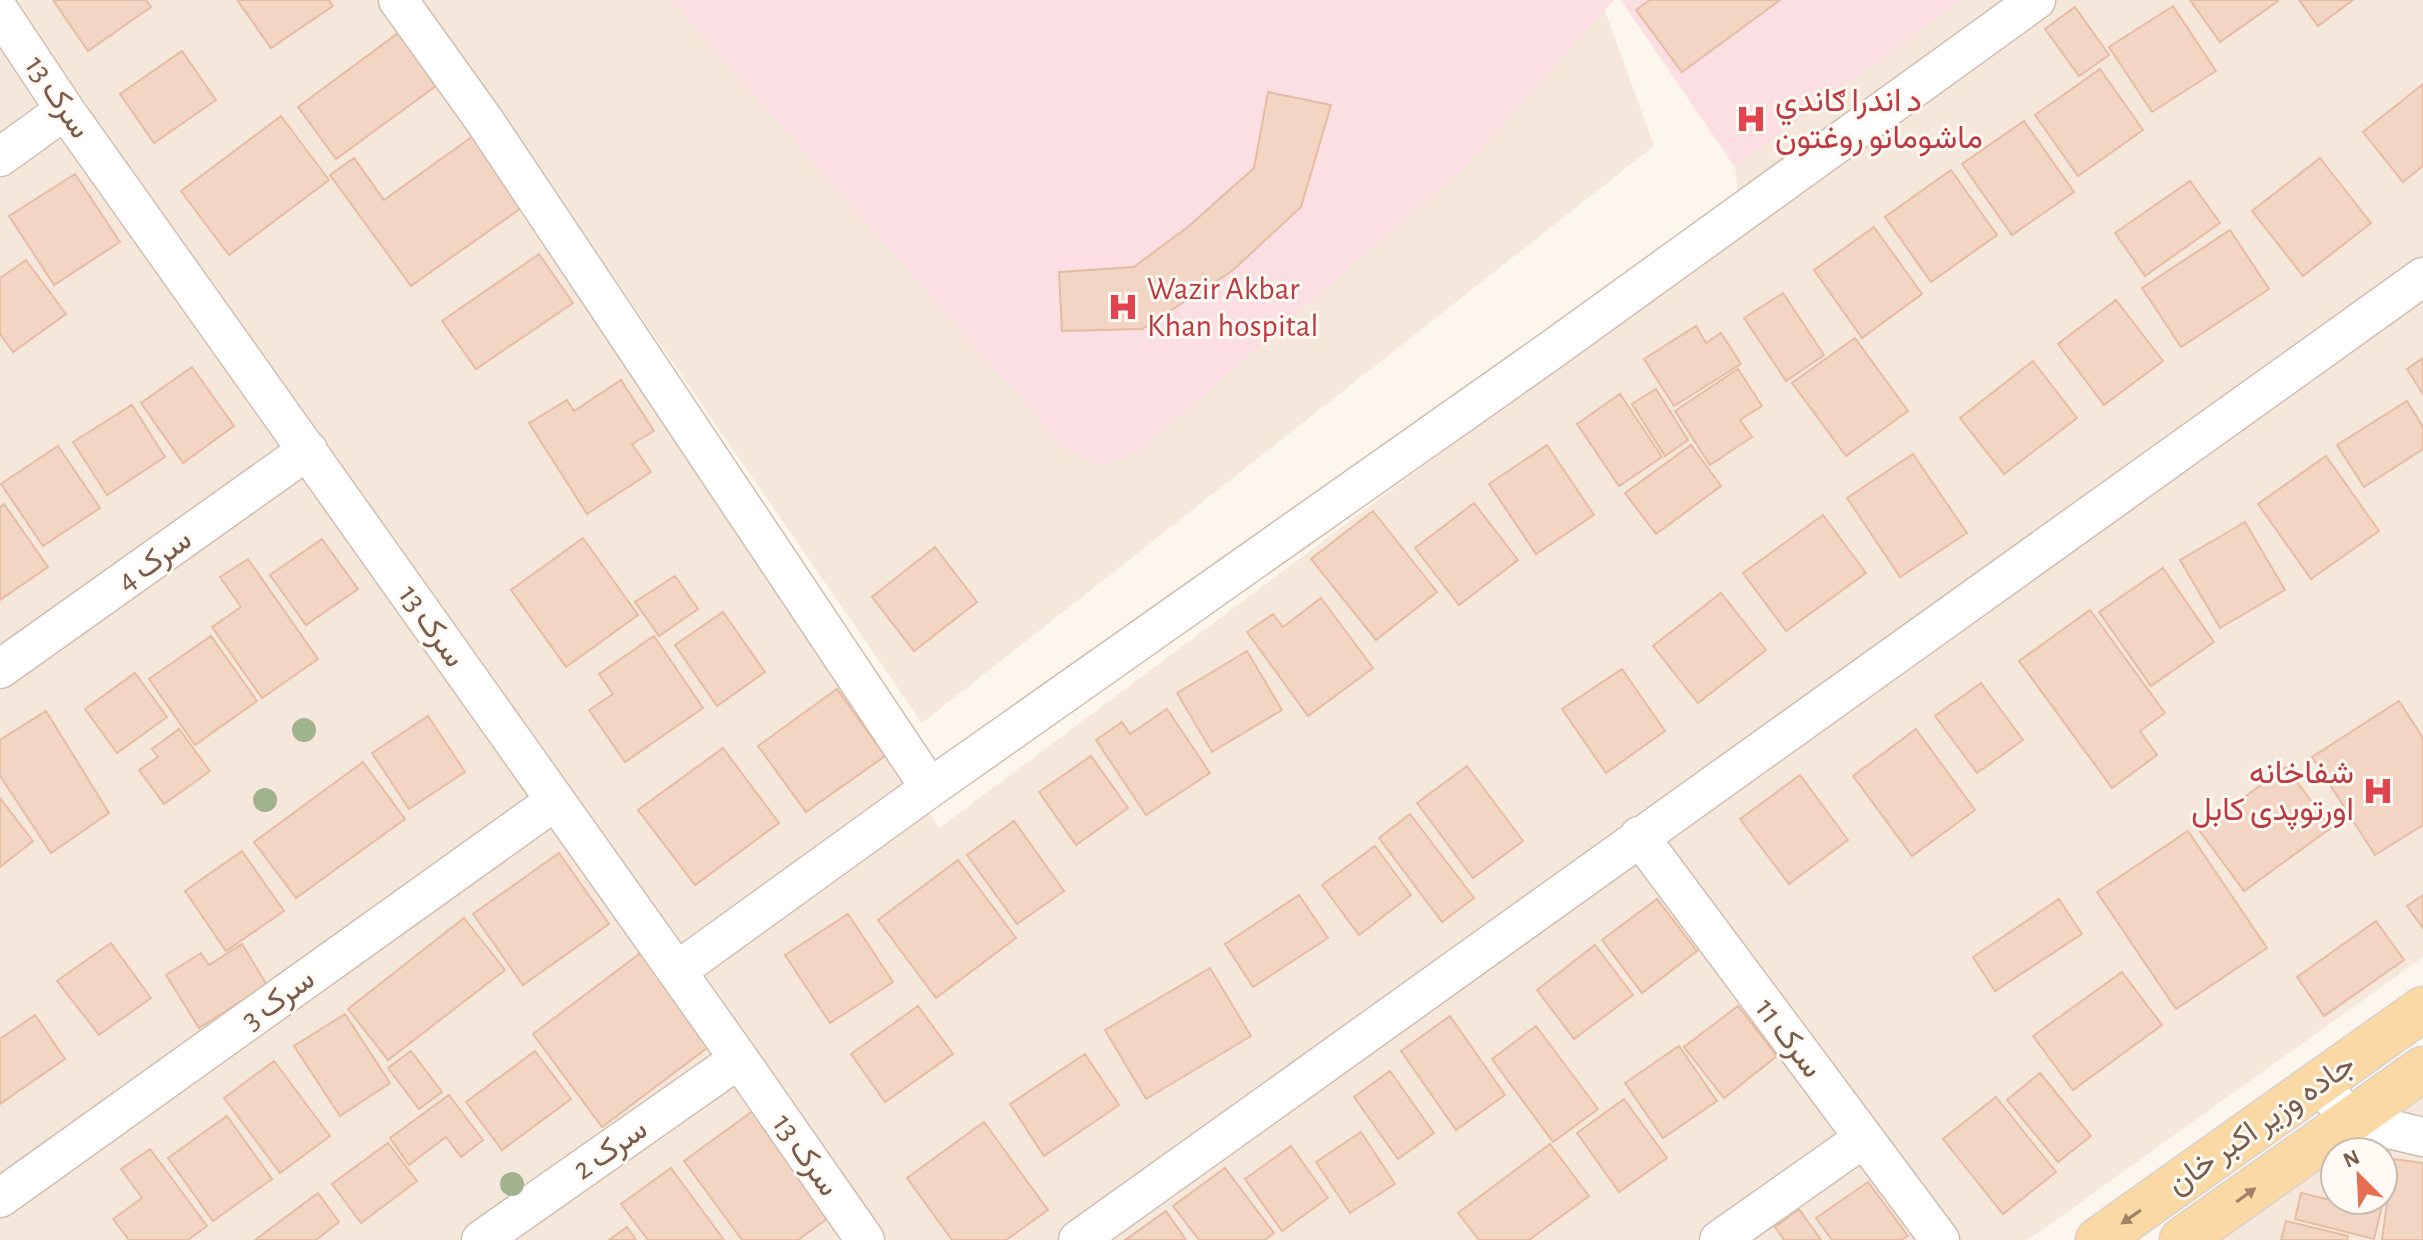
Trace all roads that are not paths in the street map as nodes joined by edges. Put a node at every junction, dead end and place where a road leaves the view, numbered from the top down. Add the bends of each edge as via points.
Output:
1 (398, 0) edge
2 (2036, 0) edge
3 (0, 12) edge
4 (65, 110) junction
5 (0, 157) edge
6 (2423, 277) edge
7 (308, 450) junction
8 (0, 669) edge
9 (930, 788) junction
10 (555, 801) junction
11 (1639, 836) junction
12 (677, 971) junction
13 (2423, 1009) edge
14 (739, 1059) junction
15 (2423, 1069) edge
16 (2319, 1083) junction
17 (2351, 1120) junction
18 (2423, 1137) edge
19 (1864, 1138) junction
20 (0, 1198) edge
21 (481, 1240) edge
22 (865, 1240) edge
23 (1078, 1240) edge
24 (1719, 1240) edge
25 (1940, 1240) edge
26 (2098, 1240) edge
27 (2182, 1240) edge

1 - 9 street via 484,120
2 - 9 street
3 - 4 street, سرک 13
4 - 5 street
4 - 7 street, سرک 13
6 - 11 street
7 - 8 street, سرک 4
7 - 10 street, سرک 13
9 - 12 street
10 - 12 street, سرک 13
10 - 20 street, سرک 3
11 - 19 street, سرک 11
11 - 23 street
12 - 14 street, سرک 13
13 - 16 main road, جاده وزیر اکبر خان
14 - 21 street, سرک 2
14 - 22 street, سرک 13
15 - 17 main road
16 - 17 street
16 -> 26 main road, جاده وزیر اکبر خان
17 - 18 street
27 -> 17 main road
19 - 24 street
19 - 25 street, سرک 11

